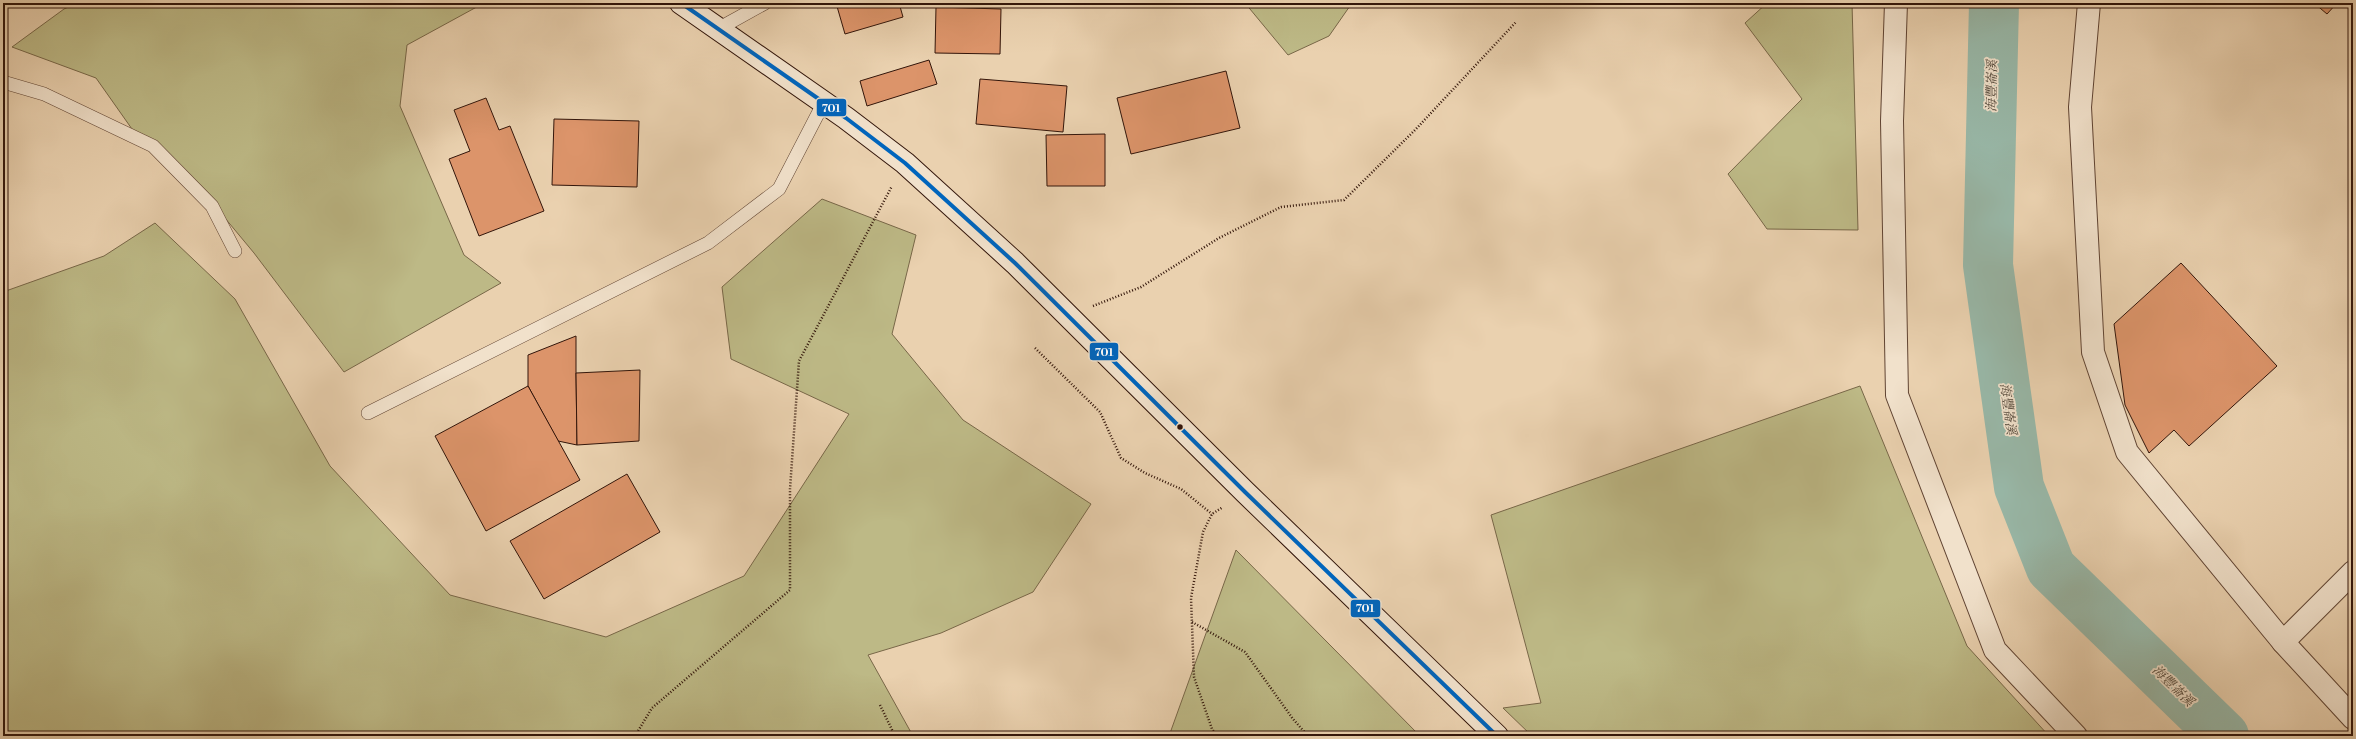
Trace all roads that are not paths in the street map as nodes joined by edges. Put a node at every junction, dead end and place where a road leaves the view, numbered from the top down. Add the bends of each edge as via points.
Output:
1 (681, 3) edge
2 (765, 3) edge
3 (1896, 3) edge
4 (2089, 3) edge
5 (718, 29) junction
6 (3, 82) edge
7 (824, 102) junction
8 (235, 251) dead end
9 (368, 413) dead end
10 (2353, 572) edge
11 (2283, 642) junction
12 (2353, 718) edge
13 (1497, 736) edge
14 (2076, 736) edge

1 - 5 street
2 - 5 lane
3 - 14 street via 1892,121 1897,395 1995,650
4 - 11 street via 2080,107 2093,352 2127,452
5 - 7 street
6 - 8 lane via 44,94 153,146 212,206
7 - 9 lane via 779,189 708,243
7 - 13 street via 905,163 1015,263 1245,492
10 - 11 street
11 - 12 street

